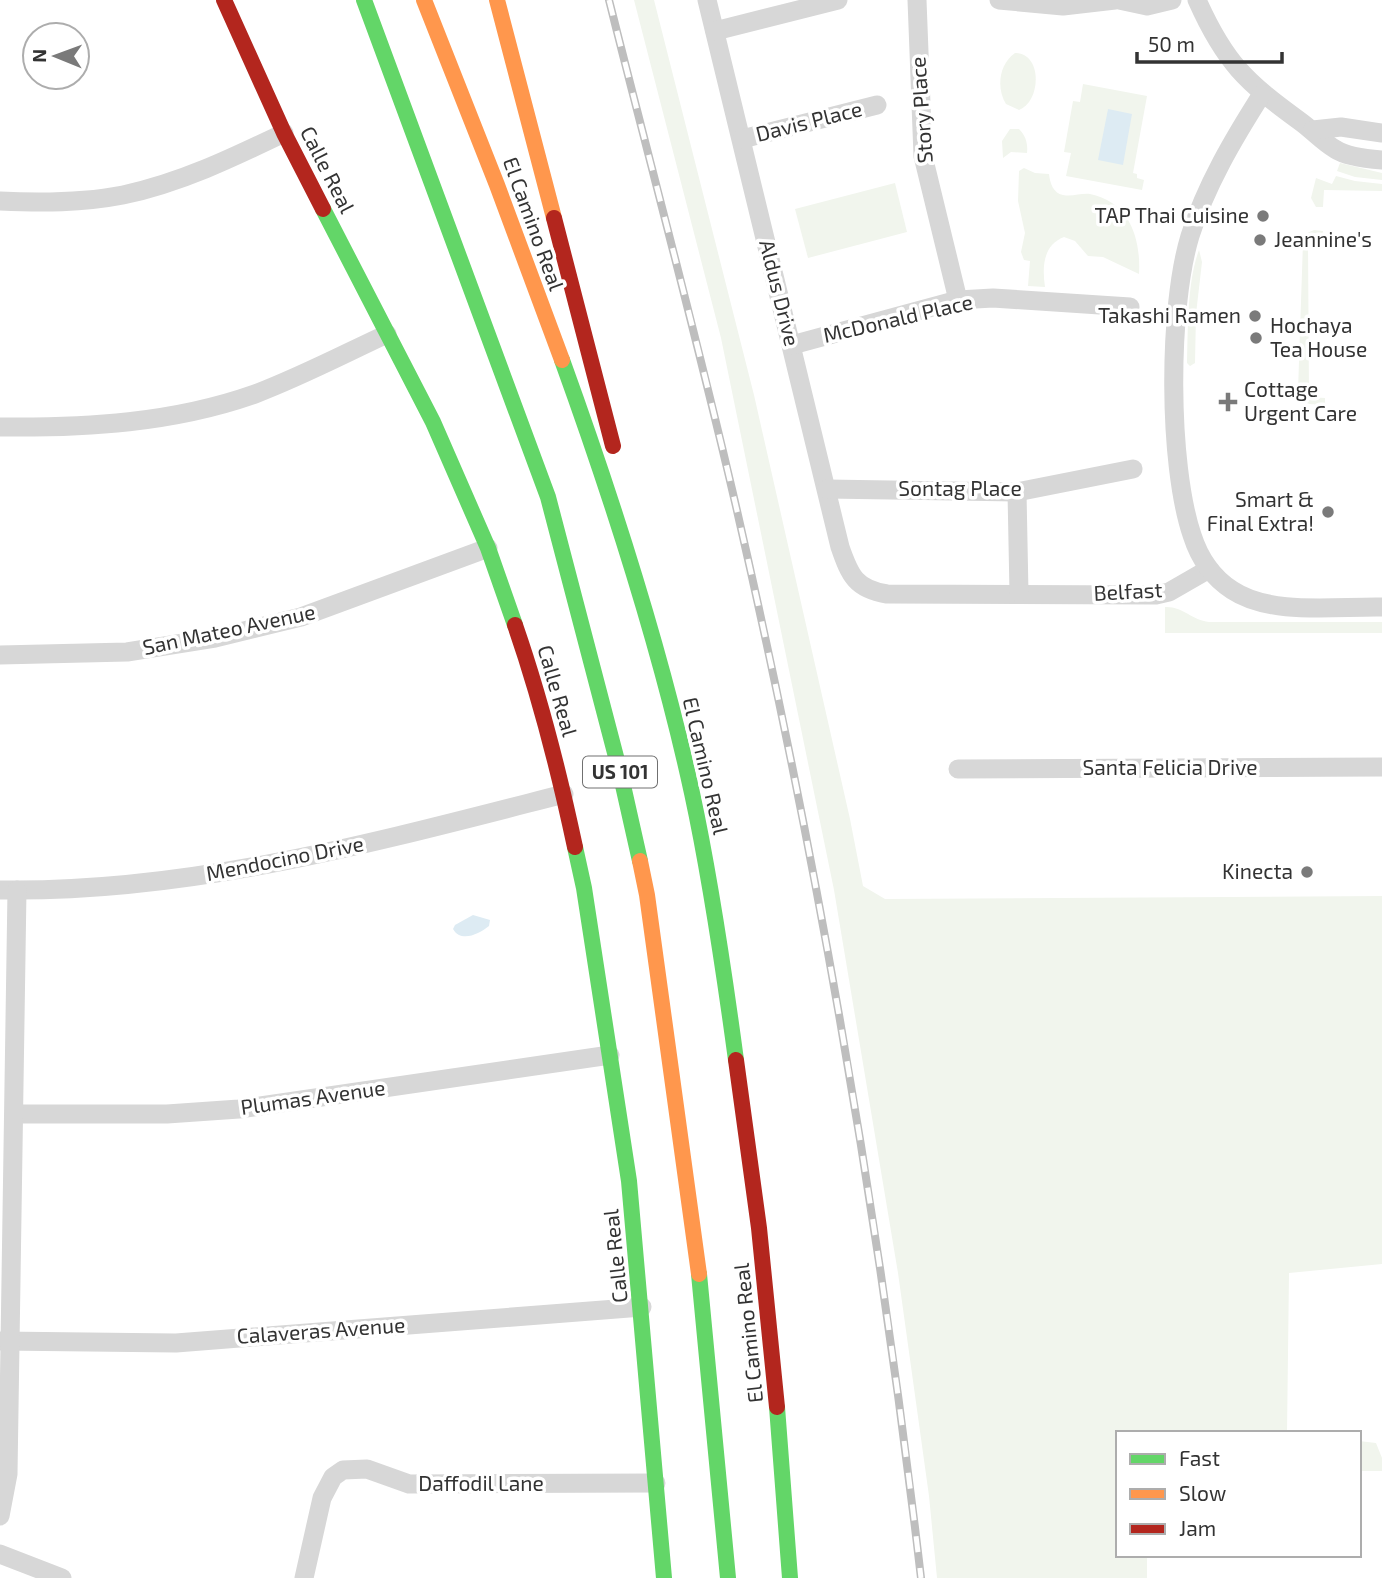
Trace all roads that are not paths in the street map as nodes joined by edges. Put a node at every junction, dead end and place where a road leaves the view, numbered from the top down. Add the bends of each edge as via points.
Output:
1 (224, 0) edge
2 (364, 0) edge
3 (424, 0) edge
4 (497, 0) edge
5 (707, 0) edge
6 (838, 0) edge
7 (917, 0) edge
8 (999, 0) edge
9 (1117, 0) edge
10 (1172, 0) edge
11 (1197, 0) edge
12 (1041, 3) edge
13 (715, 30) junction
14 (1262, 94) junction
15 (877, 105) dead end
16 (1313, 130) junction
17 (1382, 132) edge
18 (284, 133) junction
19 (742, 139) junction
20 (1382, 160) edge
21 (0, 201) edge
22 (958, 300) junction
23 (1130, 307) dead end
24 (387, 334) junction
25 (792, 345) junction
26 (0, 427) edge
27 (617, 462) dead end
28 (1133, 469) dead end
29 (623, 488) dead end
30 (827, 489) junction
31 (1017, 492) junction
32 (488, 548) junction
33 (1209, 569) junction
34 (858, 583) joint
35 (1018, 593) junction
36 (1382, 607) edge
37 (653, 642) junction
38 (0, 655) edge
39 (1382, 767) edge
40 (958, 769) dead end
41 (564, 794) junction
42 (8, 890) edge
43 (610, 1055) junction
44 (15, 1114) junction
45 (642, 1307) junction
46 (6, 1342) edge
47 (656, 1483) junction
48 (0, 1516) edge
49 (0, 1554) edge
50 (62, 1578) edge
51 (304, 1578) edge
52 (664, 1578) edge
53 (727, 1578) edge
54 (790, 1578) edge

1 - 18 main road, Calle Real
2 - 53 main road, El Camino Real / US 101 via 548,496 620,772 647,895 697,1255
3 - 37 main road, El Camino Real / US 101 via 484,148 599,468
4 - 27 main road
5 - 13 street, Aldus Drive
6 - 13 street
7 - 22 street, Story Place via 923,156
8 - 12 street
9 - 10 street via 1147,6
9 - 12 street via 1077,6
11 - 14 street via 1224,52
13 - 19 street, Aldus Drive
14 - 16 street
14 - 33 street via 1207,191 1190,237 1181,281 1176,447 1189,525
15 - 19 street, Davis Place
16 - 17 street via 1341,127
16 - 20 street via 1336,150
18 - 21 street via 186,177 123,195 55,202
18 - 24 main road, Calle Real
19 - 25 street, Aldus Drive
22 - 23 street, McDonald Place
22 - 25 street, McDonald Place
24 - 26 street via 273,387 190,411 108,424
24 - 32 main road, Calle Real via 433,422
25 - 30 street, Aldus Drive
28 - 31 street, Sontag Place
29 - 37 main road
30 - 31 street, Sontag Place
30 - 34 street, Aldus Drive via 847,568
31 - 35 street
32 - 38 street, San Mateo Avenue via 323,610 229,635 127,652
32 - 41 main road, Calle Real via 531,671
33 - 35 street, Belfast via 1163,594
33 - 36 street via 1233,591 1267,605
34 - 35 street, Belfast via 887,594
37 - 54 main road, El Camino Real / US 101 via 712,887 762,1248
39 - 40 street, Santa Felicia Drive
41 - 42 street, Mendocino Drive via 378,841 221,873 128,884
41 - 43 main road, Calle Real
42 - 44 street
43 - 44 street, Plumas Avenue via 246,1108 167,1115
43 - 45 main road, Calle Real
44 - 46 street
45 - 46 street, Calaveras Avenue via 176,1343
45 - 47 main road, Calle Real
46 - 48 street via 8,1474
47 - 51 street, Daffodil Lane via 409,1484 367,1469 343,1470 323,1498
47 - 52 main road, Calle Real
49 - 50 street

